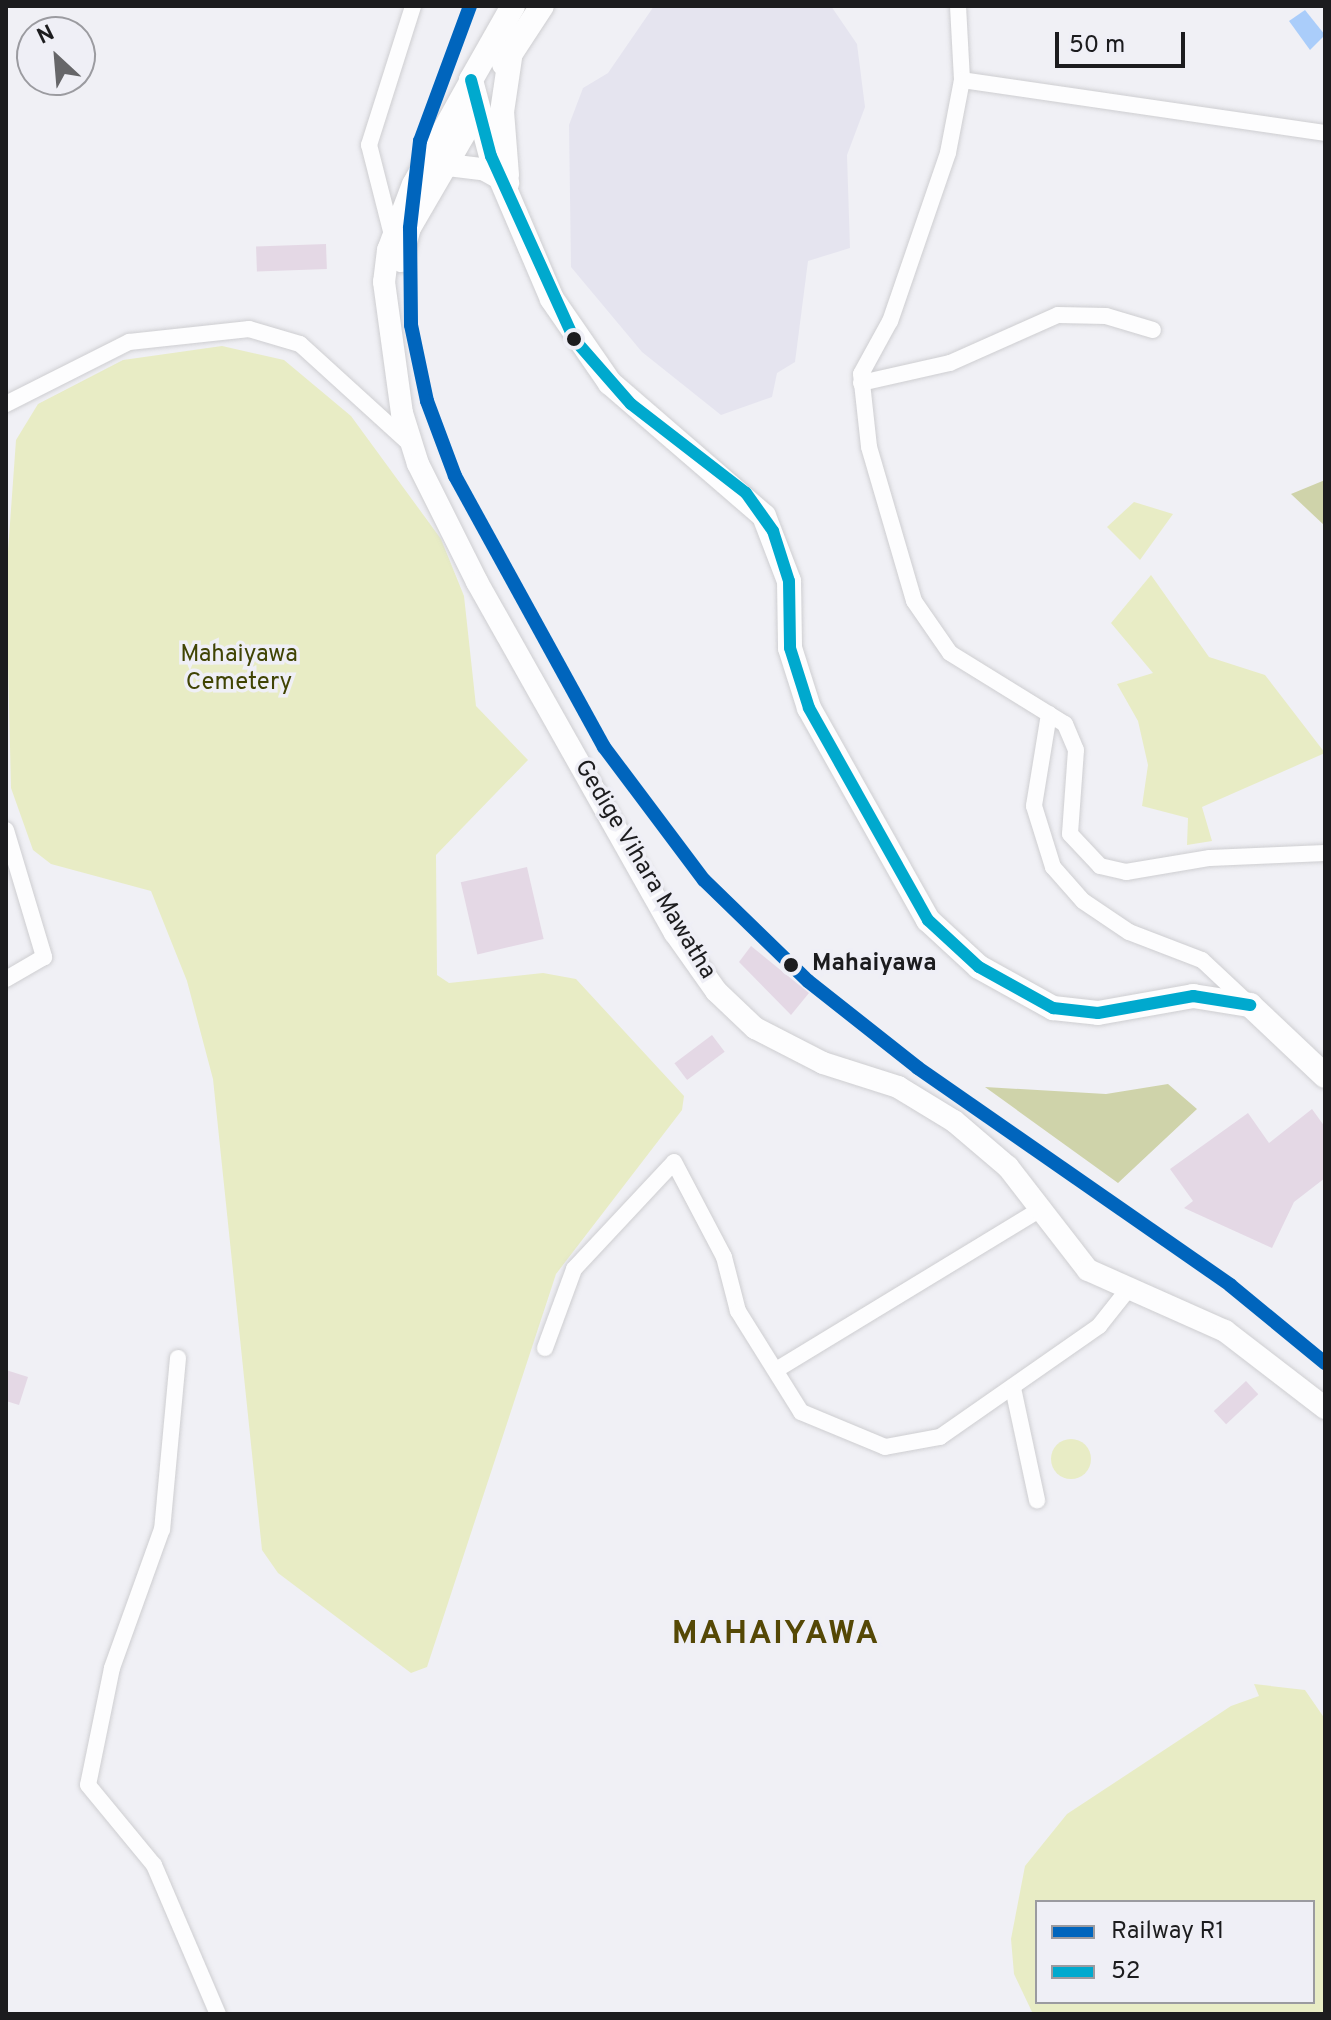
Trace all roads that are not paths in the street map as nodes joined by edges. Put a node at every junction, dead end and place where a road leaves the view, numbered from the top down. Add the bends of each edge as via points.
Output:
1 (413, 6) edge
2 (513, 6) edge
3 (542, 6) edge
4 (958, 6) edge
5 (511, 51) junction
6 (471, 80) junction
7 (962, 80) junction
8 (478, 111) junction
9 (1325, 133) edge
10 (448, 165) junction
11 (508, 183) junction
12 (392, 235) junction
13 (391, 326) junction
14 (1153, 330) dead end
15 (861, 383) junction
16 (6, 404) edge
17 (411, 445) junction
18 (1049, 714) junction
19 (6, 830) edge
20 (1325, 853) edge
21 (6, 979) edge
22 (1250, 1005) junction
23 (1325, 1076) edge
24 (1039, 1210) junction
25 (1126, 1292) junction
26 (545, 1348) dead end
27 (178, 1358) dead end
28 (776, 1370) junction
29 (1013, 1388) junction
30 (1325, 1408) edge
31 (1037, 1500) dead end
32 (218, 2014) edge

1 - 12 street via 369,145
2 - 6 highway
3 - 5 highway
4 - 7 street
5 - 8 highway
5 - 11 highway via 502,112
6 - 8 highway
6 - 12 main road, Gedige Vihara Mawatha
7 - 9 street
7 - 15 street via 928,216
8 - 10 main road, Gedige Vihara Mawatha
8 - 11 highway
10 - 11 main road via 483,169
10 - 13 main road, Gedige Vihara Mawatha via 407,238
11 - 22 highway via 552,299 590,361 764,516 789,581 790,648 809,708 928,920 979,967 1053,1008 1098,1013 1193,996
12 - 13 main road, Gedige Vihara Mawatha via 384,282
13 - 17 main road, Gedige Vihara Mawatha
14 - 15 street via 1106,316 1058,315 950,363
15 - 18 street via 869,447 929,629 969,668
16 - 17 street via 129,342 249,329 300,344
17 - 24 main road, Gedige Vihara Mawatha via 477,582 675,933 716,991 768,1037 898,1087 954,1121 1008,1167
18 - 20 street via 1074,740 1070,834 1100,866 1126,872 1210,858
18 - 22 street via 1034,806 1053,867 1083,901 1129,932 1202,960
19 - 21 street via 44,957
22 - 23 highway
24 - 25 main road, Gedige Vihara Mawatha via 1071,1254
24 - 28 street
25 - 29 street via 1099,1326
25 - 30 main road, Gedige Vihara Mawatha via 1225,1331
26 - 28 street via 574,1269 674,1162 724,1257 738,1311
27 - 32 street via 162,1529 112,1668 88,1785 154,1865
28 - 29 street via 812,1422 885,1447 940,1437
29 - 31 street

